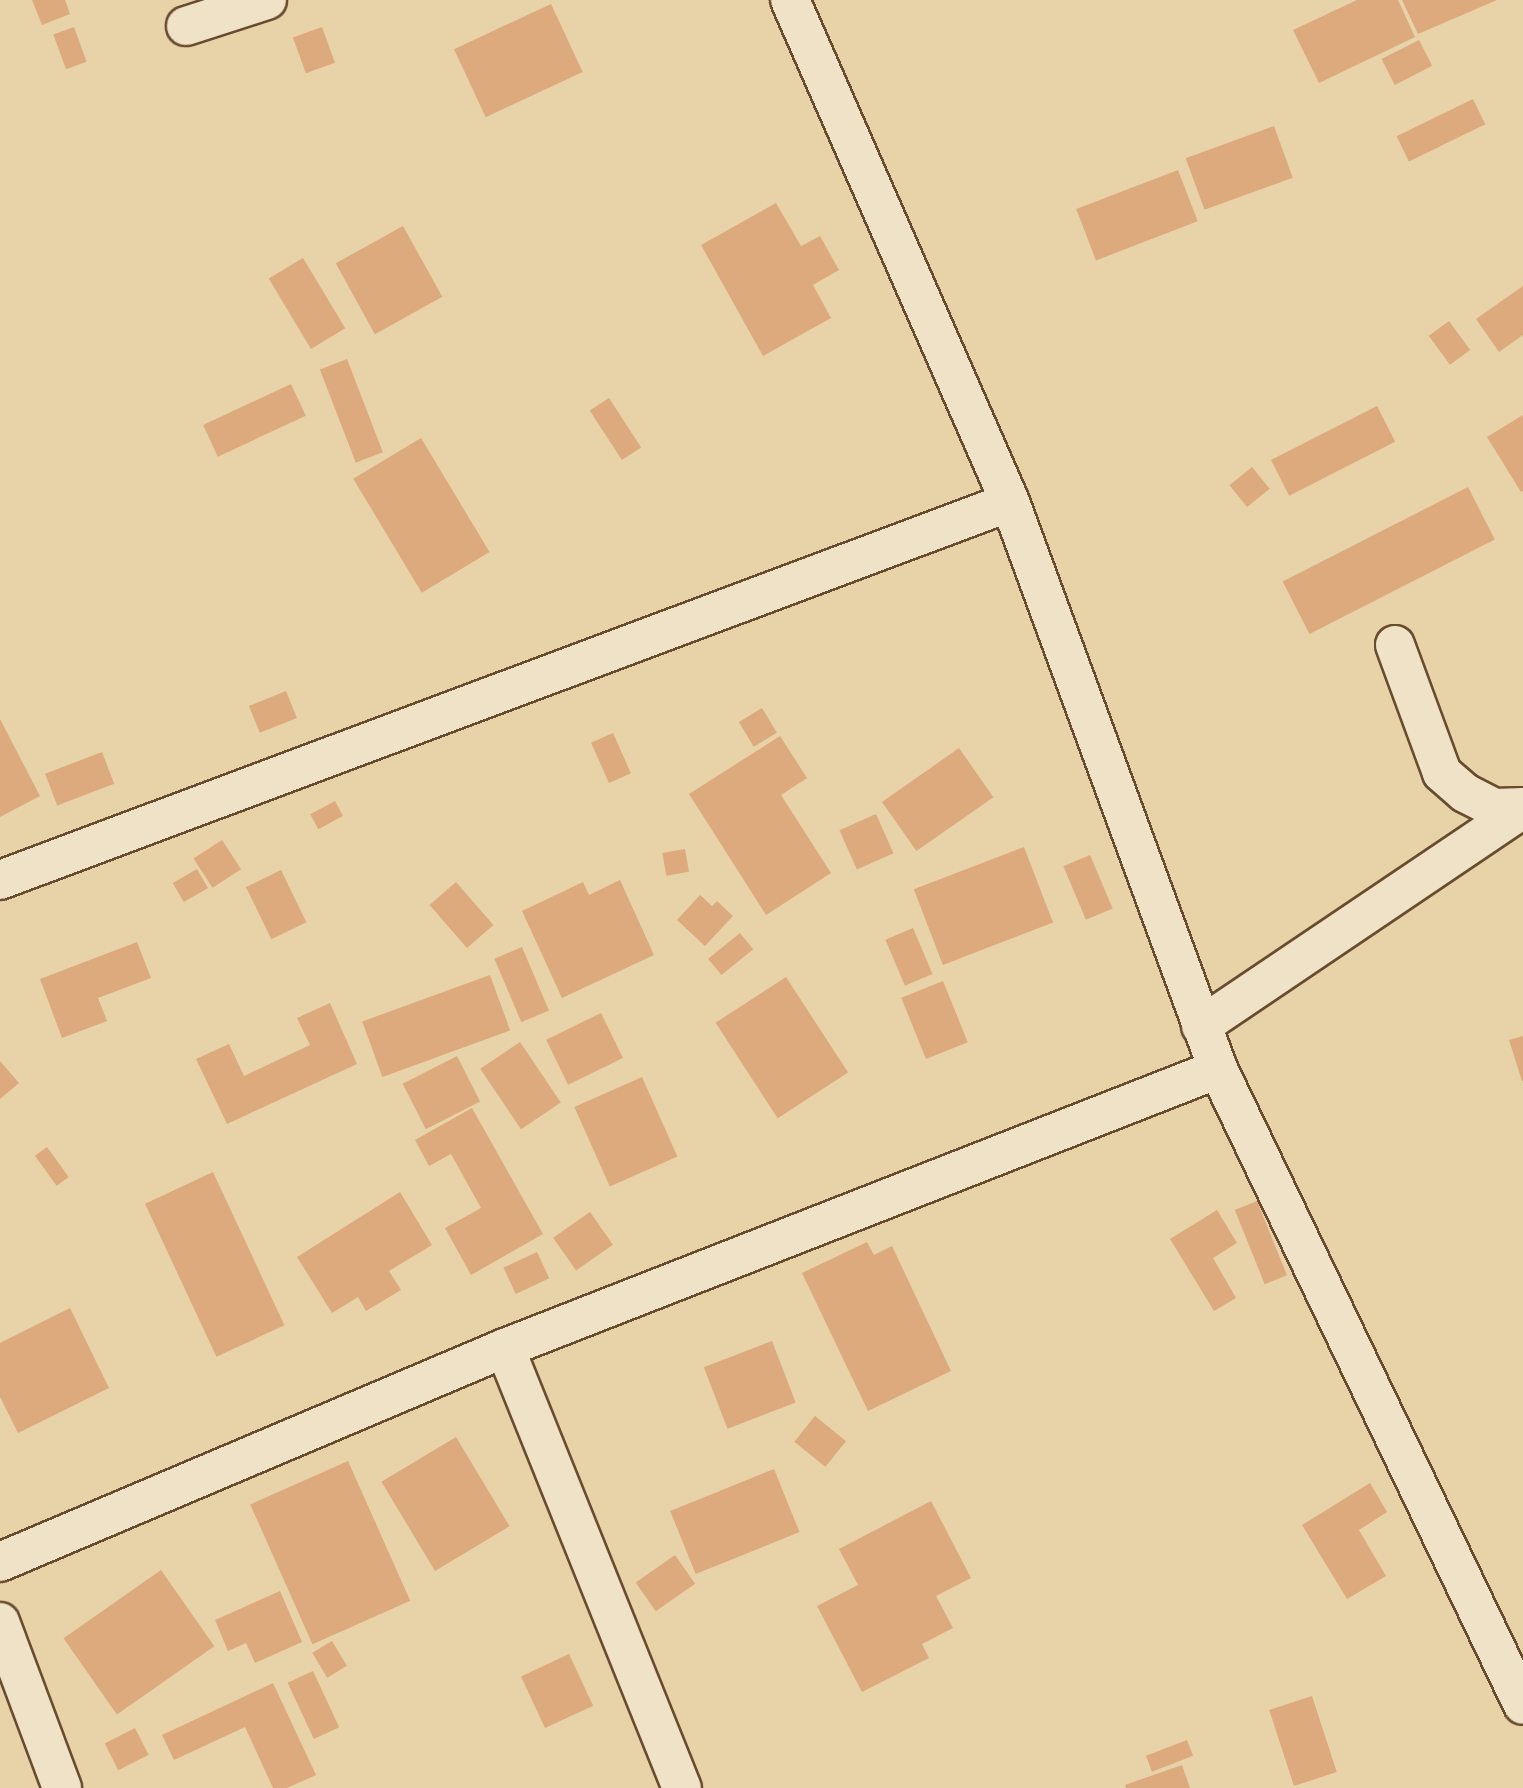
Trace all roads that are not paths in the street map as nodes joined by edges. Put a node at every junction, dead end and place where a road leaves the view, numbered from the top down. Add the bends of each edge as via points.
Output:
1 (267, 0) edge
2 (790, 0) edge
3 (186, 26) dead end
4 (1010, 502) junction
5 (1395, 645) dead end
6 (1523, 808) edge
7 (0, 880) edge
8 (1201, 1026) junction
9 (1218, 1069) junction
10 (505, 1348) junction
11 (0, 1562) edge
12 (0, 1622) edge
13 (1523, 1705) edge
14 (62, 1788) edge
15 (682, 1788) edge

1 - 3 street
2 - 4 street
4 - 7 street
4 - 8 street
5 - 6 street via 1442,773 1465,793 1495,808
6 - 8 street
8 - 9 street
9 - 10 street
9 - 13 street
10 - 11 street
10 - 15 street
12 - 14 street

